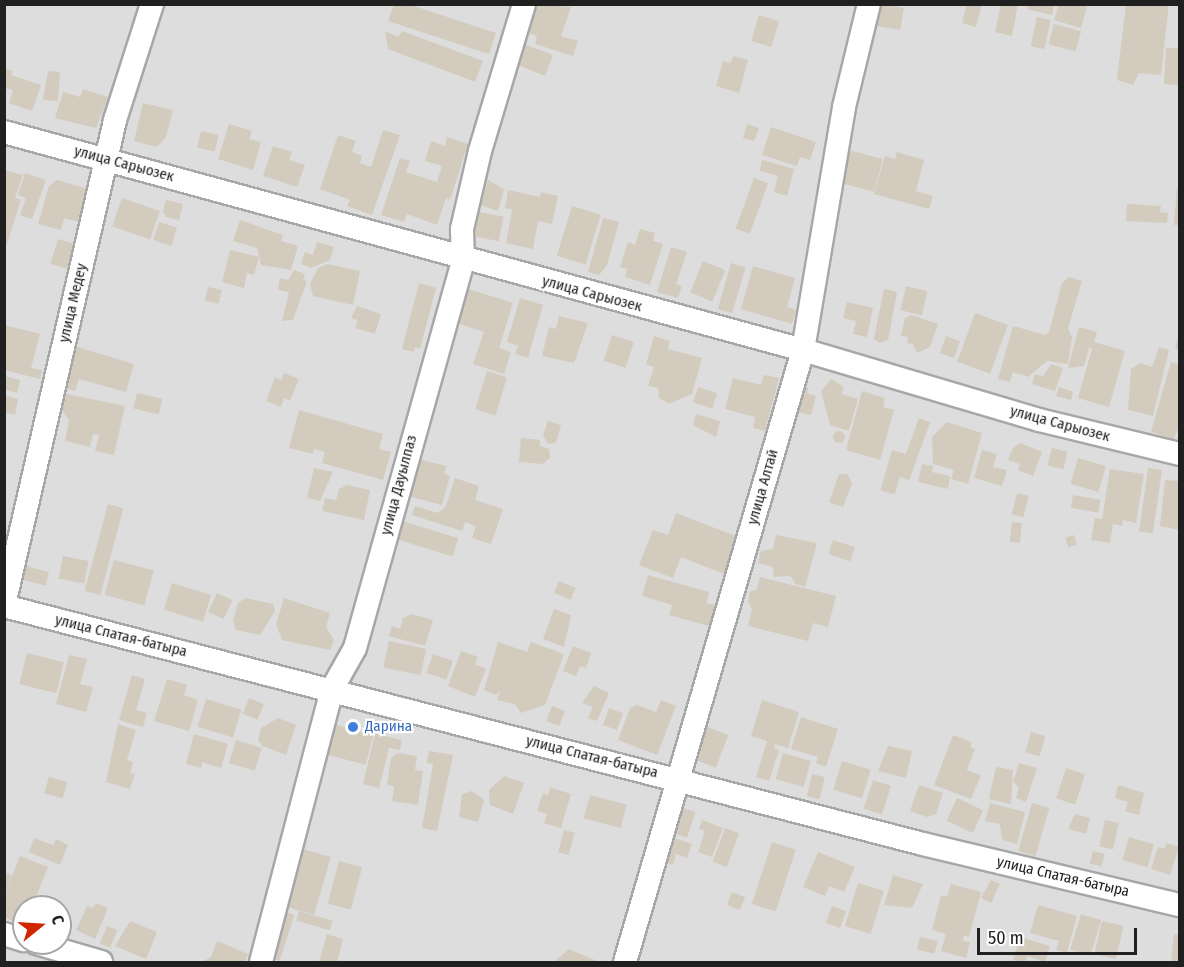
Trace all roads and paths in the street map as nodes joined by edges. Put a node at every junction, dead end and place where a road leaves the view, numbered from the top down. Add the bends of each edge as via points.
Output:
1 (152, 4) edge
2 (524, 4) edge
3 (869, 4) edge
4 (4, 132) edge
5 (107, 159) junction
6 (462, 260) junction
7 (803, 350) junction
8 (1179, 454) edge
9 (4, 606) edge
10 (332, 689) junction
11 (677, 778) junction
12 (1179, 905) edge
13 (72, 954) edge
14 (101, 963) edge
15 (261, 963) edge
16 (625, 963) edge

1 - 5 street, улица Медеу via 115,120
2 - 6 street, улица Дауылпаз via 480,151 462,230
3 - 7 street, улица Алтай via 844,107
4 - 5 street, улица Сарыозек
5 - 6 street, улица Сарыозек
5 - 9 street, улица Медеу
6 - 7 street, улица Сарыозек
6 - 10 street, улица Дауылпаз via 355,648
7 - 8 street, улица Сарыозек via 1039,420
7 - 11 street, улица Алтай
9 - 10 street, улица Спатая-батыра
10 - 11 street, улица Спатая-батыра
10 - 15 street, улица Дауылпаз
11 - 12 street, улица Спатая-батыра via 923,844
11 - 16 street, улица Алтай
13 - 14 street

